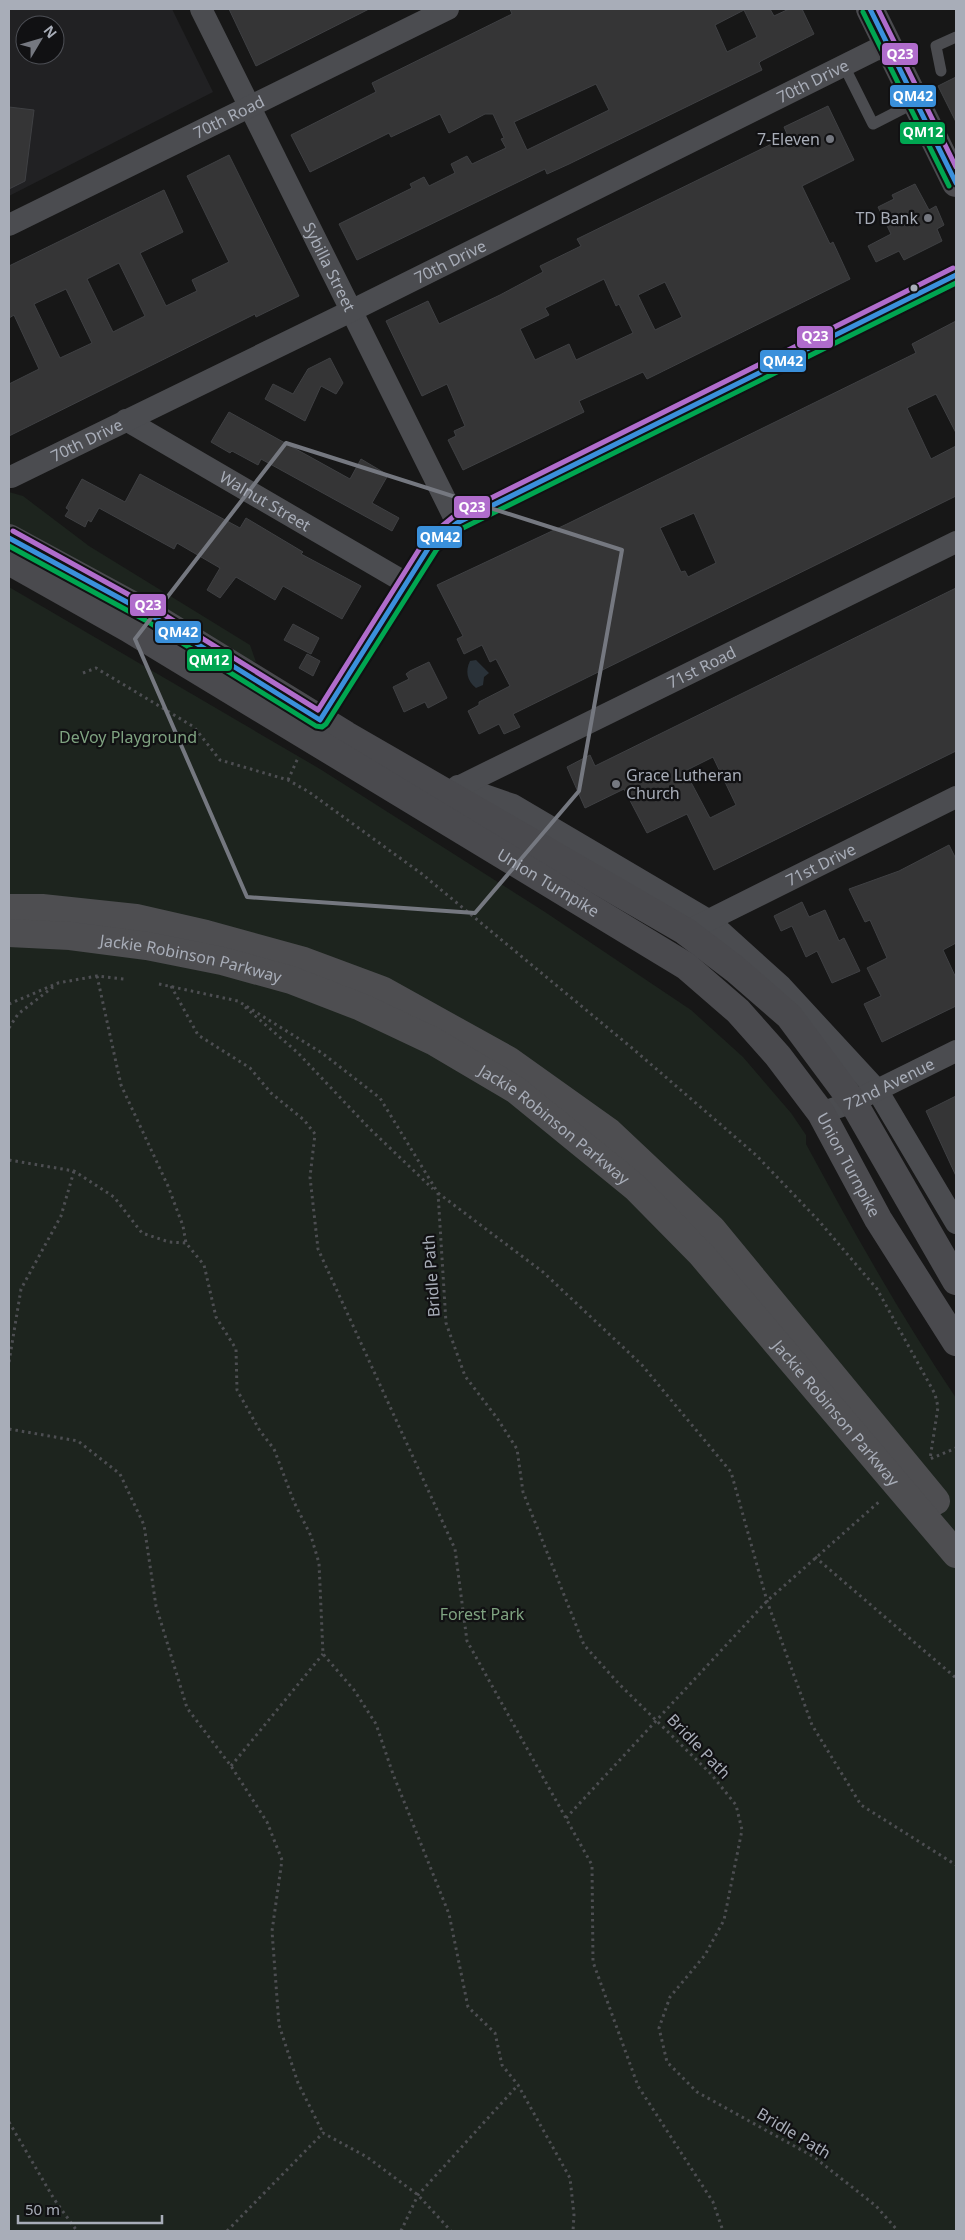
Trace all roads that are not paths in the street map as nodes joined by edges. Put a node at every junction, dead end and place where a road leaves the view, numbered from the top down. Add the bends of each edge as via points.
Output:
1 (201, 9) edge
2 (448, 9) edge
3 (870, 9) edge
4 (956, 37) edge
5 (887, 44) junction
6 (844, 66) junction
7 (941, 72) dead end
8 (916, 102) junction
9 (249, 106) junction
10 (956, 184) edge
11 (9, 225) edge
12 (956, 275) edge
13 (351, 310) junction
14 (126, 420) junction
15 (11, 477) dead end
16 (457, 523) junction
17 (9, 538) edge
18 (956, 542) edge
19 (9, 562) edge
20 (406, 582) junction
21 (310, 737) junction
22 (452, 789) junction
23 (956, 797) edge
24 (9, 908) edge
25 (696, 926) junction
26 (9, 933) edge
27 (956, 1051) edge
28 (865, 1096) junction
29 (821, 1113) junction
30 (956, 1223) edge
31 (956, 1281) edge
32 (956, 1342) edge
33 (956, 1526) edge
34 (956, 1554) edge

1 - 9 street, Sybilla Street
2 - 9 street, 70th Road
3 - 5 main road
4 - 7 lane via 936,46
5 - 6 street, 70th Drive
5 - 8 main road
6 - 8 lane via 874,124
6 - 13 street, 70th Drive
8 - 10 main road
9 - 11 street, 70th Road
9 - 13 street, Sybilla Street
12 - 16 street
13 - 14 street, 70th Drive
13 - 16 street, Sybilla Street
14 - 15 street, 70th Drive
14 - 20 street, Walnut Street
16 - 20 street via 431,544
17 - 21 main road, Union Turnpike via 149,614
18 - 22 street, 71st Road
19 - 21 main road, Union Turnpike via 128,628
20 - 21 street
21 - 22 main road, Union Turnpike
21 - 29 main road, Union Turnpike via 686,966 738,1012 778,1056
22 - 25 main road, Union Turnpike
23 - 25 street, 71st Drive
24 - 33 highway, Jackie Robinson Parkway via 42,908 136,918 304,960 382,990 508,1060 609,1132 712,1229
25 - 28 main road, Union Turnpike via 735,969 789,1016
26 - 34 highway, Jackie Robinson Parkway via 70,936 147,946 222,961 291,980 361,1007 433,1041 516,1090 636,1188 701,1254
27 - 28 street, 72nd Avenue
28 - 29 street, 72nd Avenue
28 - 30 street, Union Turnpike
28 - 31 main road, Union Turnpike
29 - 32 main road, Union Turnpike via 878,1219

